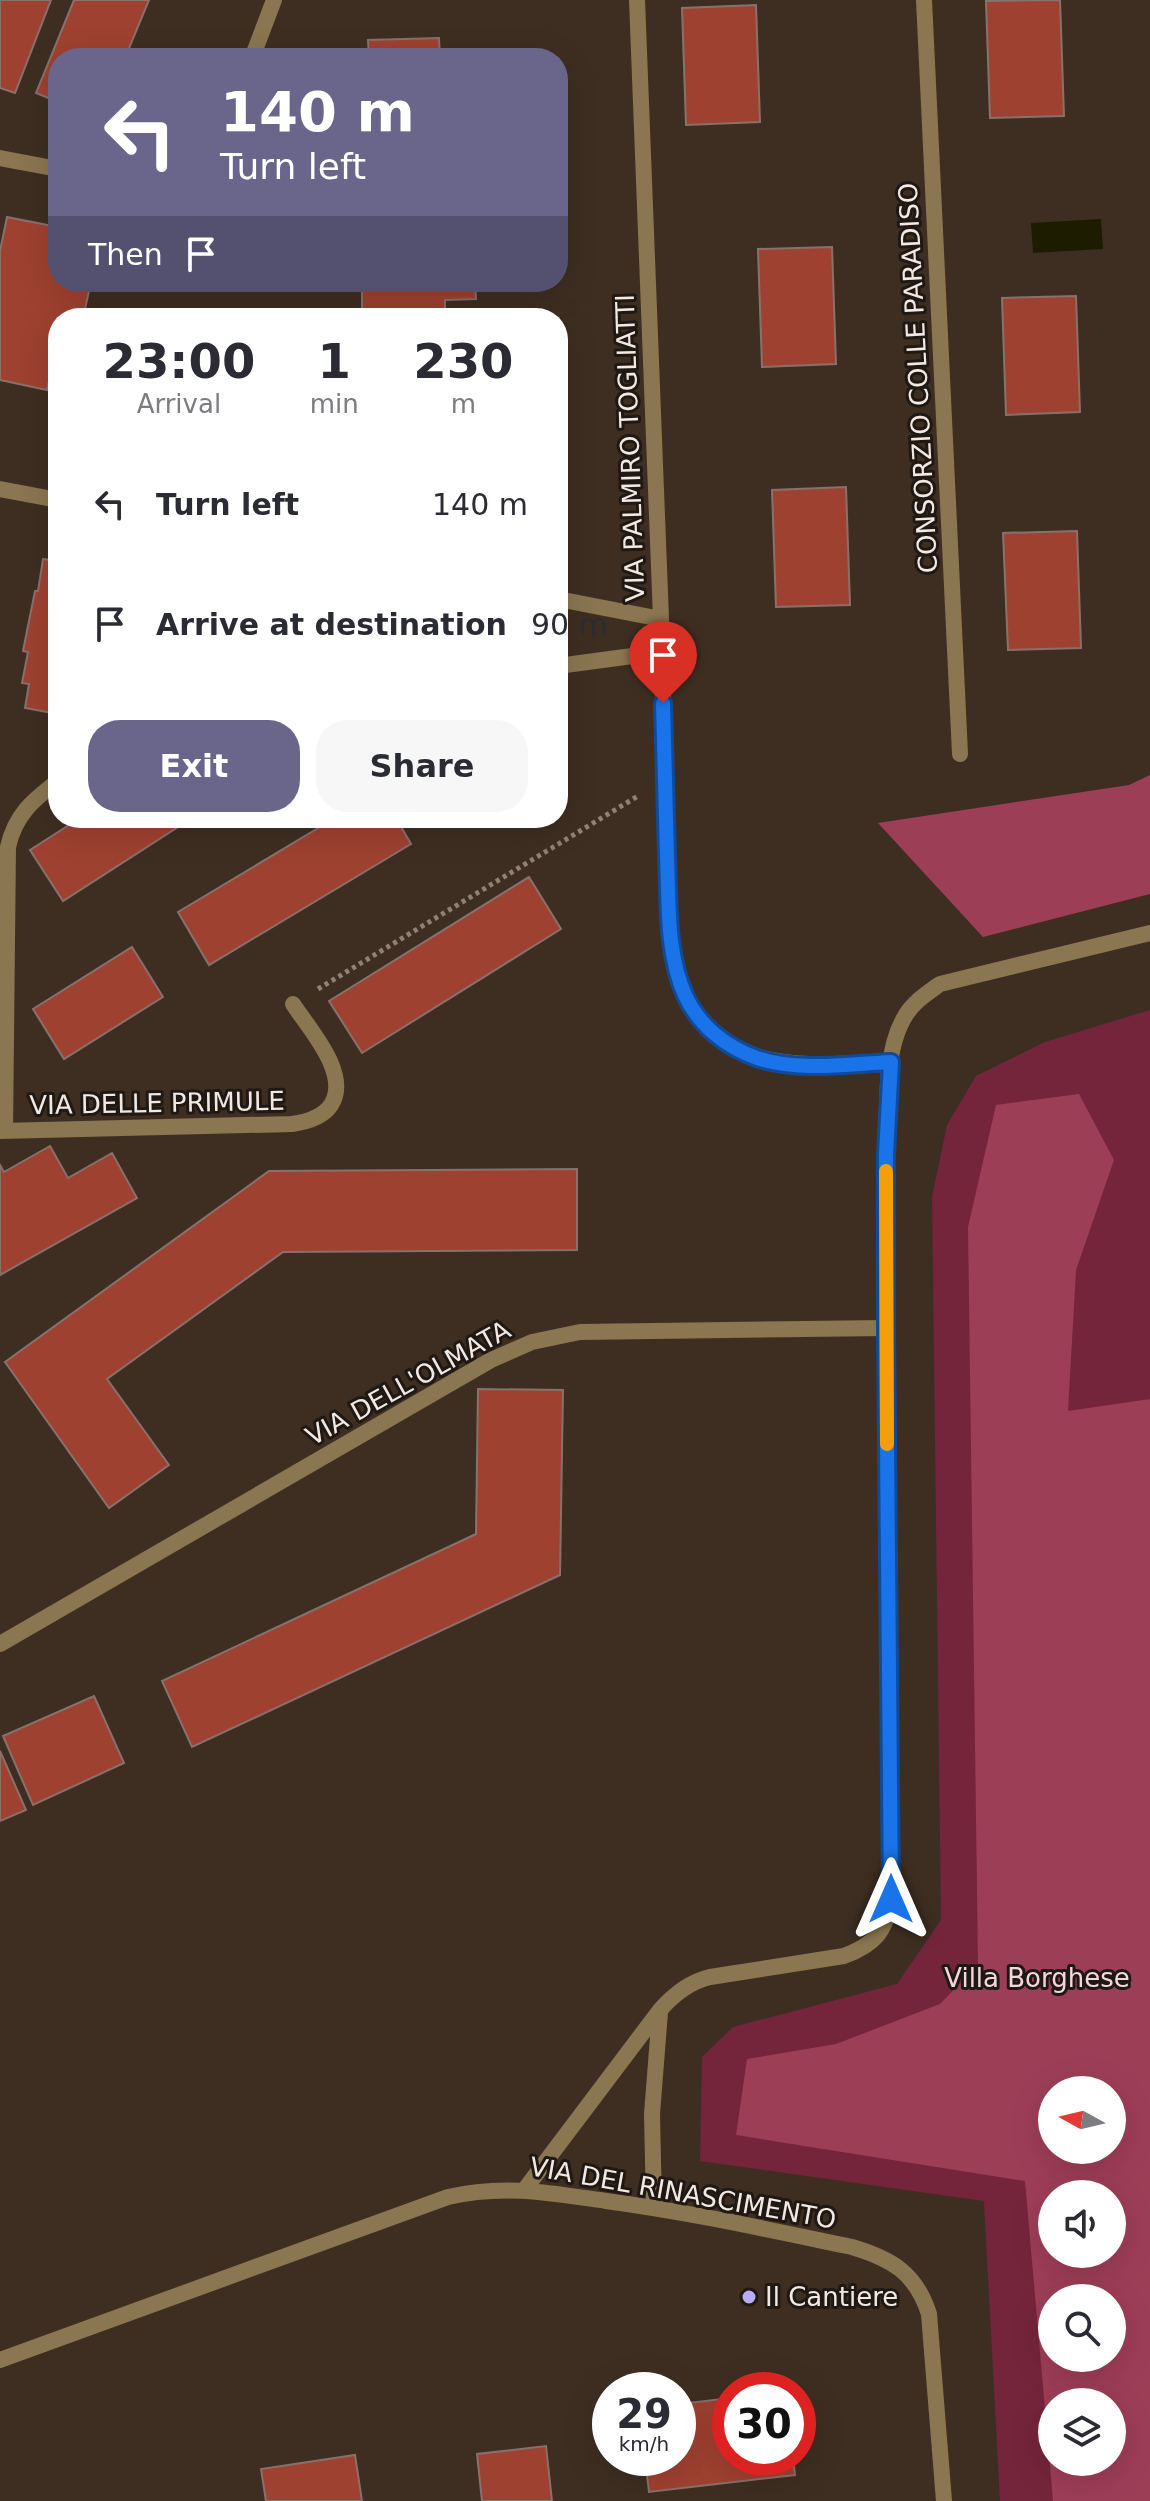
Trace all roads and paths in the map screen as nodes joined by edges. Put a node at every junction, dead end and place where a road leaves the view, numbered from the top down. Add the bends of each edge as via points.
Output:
1 (274, 0) edge
2 (637, 0) edge
3 (924, 0) edge
4 (256, 48) edge
5 (0, 158) edge
6 (48, 167) edge
7 (0, 489) edge
8 (48, 498) edge
9 (568, 601) edge
10 (661, 619) junction
11 (662, 652) junction
12 (568, 665) edge
13 (960, 754) dead end
14 (665, 780) junction
15 (48, 789) edge
16 (1150, 933) edge
17 (293, 1004) joint
18 (891, 1062) junction
19 (3, 1131) edge
20 (886, 1328) junction
21 (0, 1644) edge
22 (660, 2010) junction
23 (525, 2189) junction
24 (654, 2207) junction
25 (0, 2360) edge
26 (944, 2501) edge

1 - 4 street
2 - 10 street, VIA PALMIRO TOGLIATTI
3 - 13 street, CONSORZIO COLLE PARADISO
5 - 6 street
7 - 8 street
9 - 10 street
10 - 11 street, VIA PALMIRO TOGLIATTI
11 - 12 street
11 - 14 street, VIA PALMIRO TOGLIATTI
14 - 17 path
14 - 18 street, VIA PALMIRO TOGLIATTI via 673,950 680,982 696,1014 732,1047 772,1062
15 - 19 street, VIA DELLE PRIMULE via 26,807 8,847
16 - 18 street via 940,984 904,1017
17 - 19 street, VIA DELLE PRIMULE via 337,1081 329,1108 314,1118 292,1124
18 - 20 street
20 - 21 street, VIA DELL'OLMATA via 580,1332 532,1342 491,1360
20 - 22 street via 891,1899 887,1919 864,1948 844,1956 699,1980
22 - 23 street
22 - 24 street via 652,2114
23 - 24 street, VIA DEL RINASCIMENTO
23 - 25 street, VIA DEL RINASCIMENTO via 487,2189 436,2201
24 - 26 street, VIA DEL RINASCIMENTO via 852,2247 905,2271 929,2314

